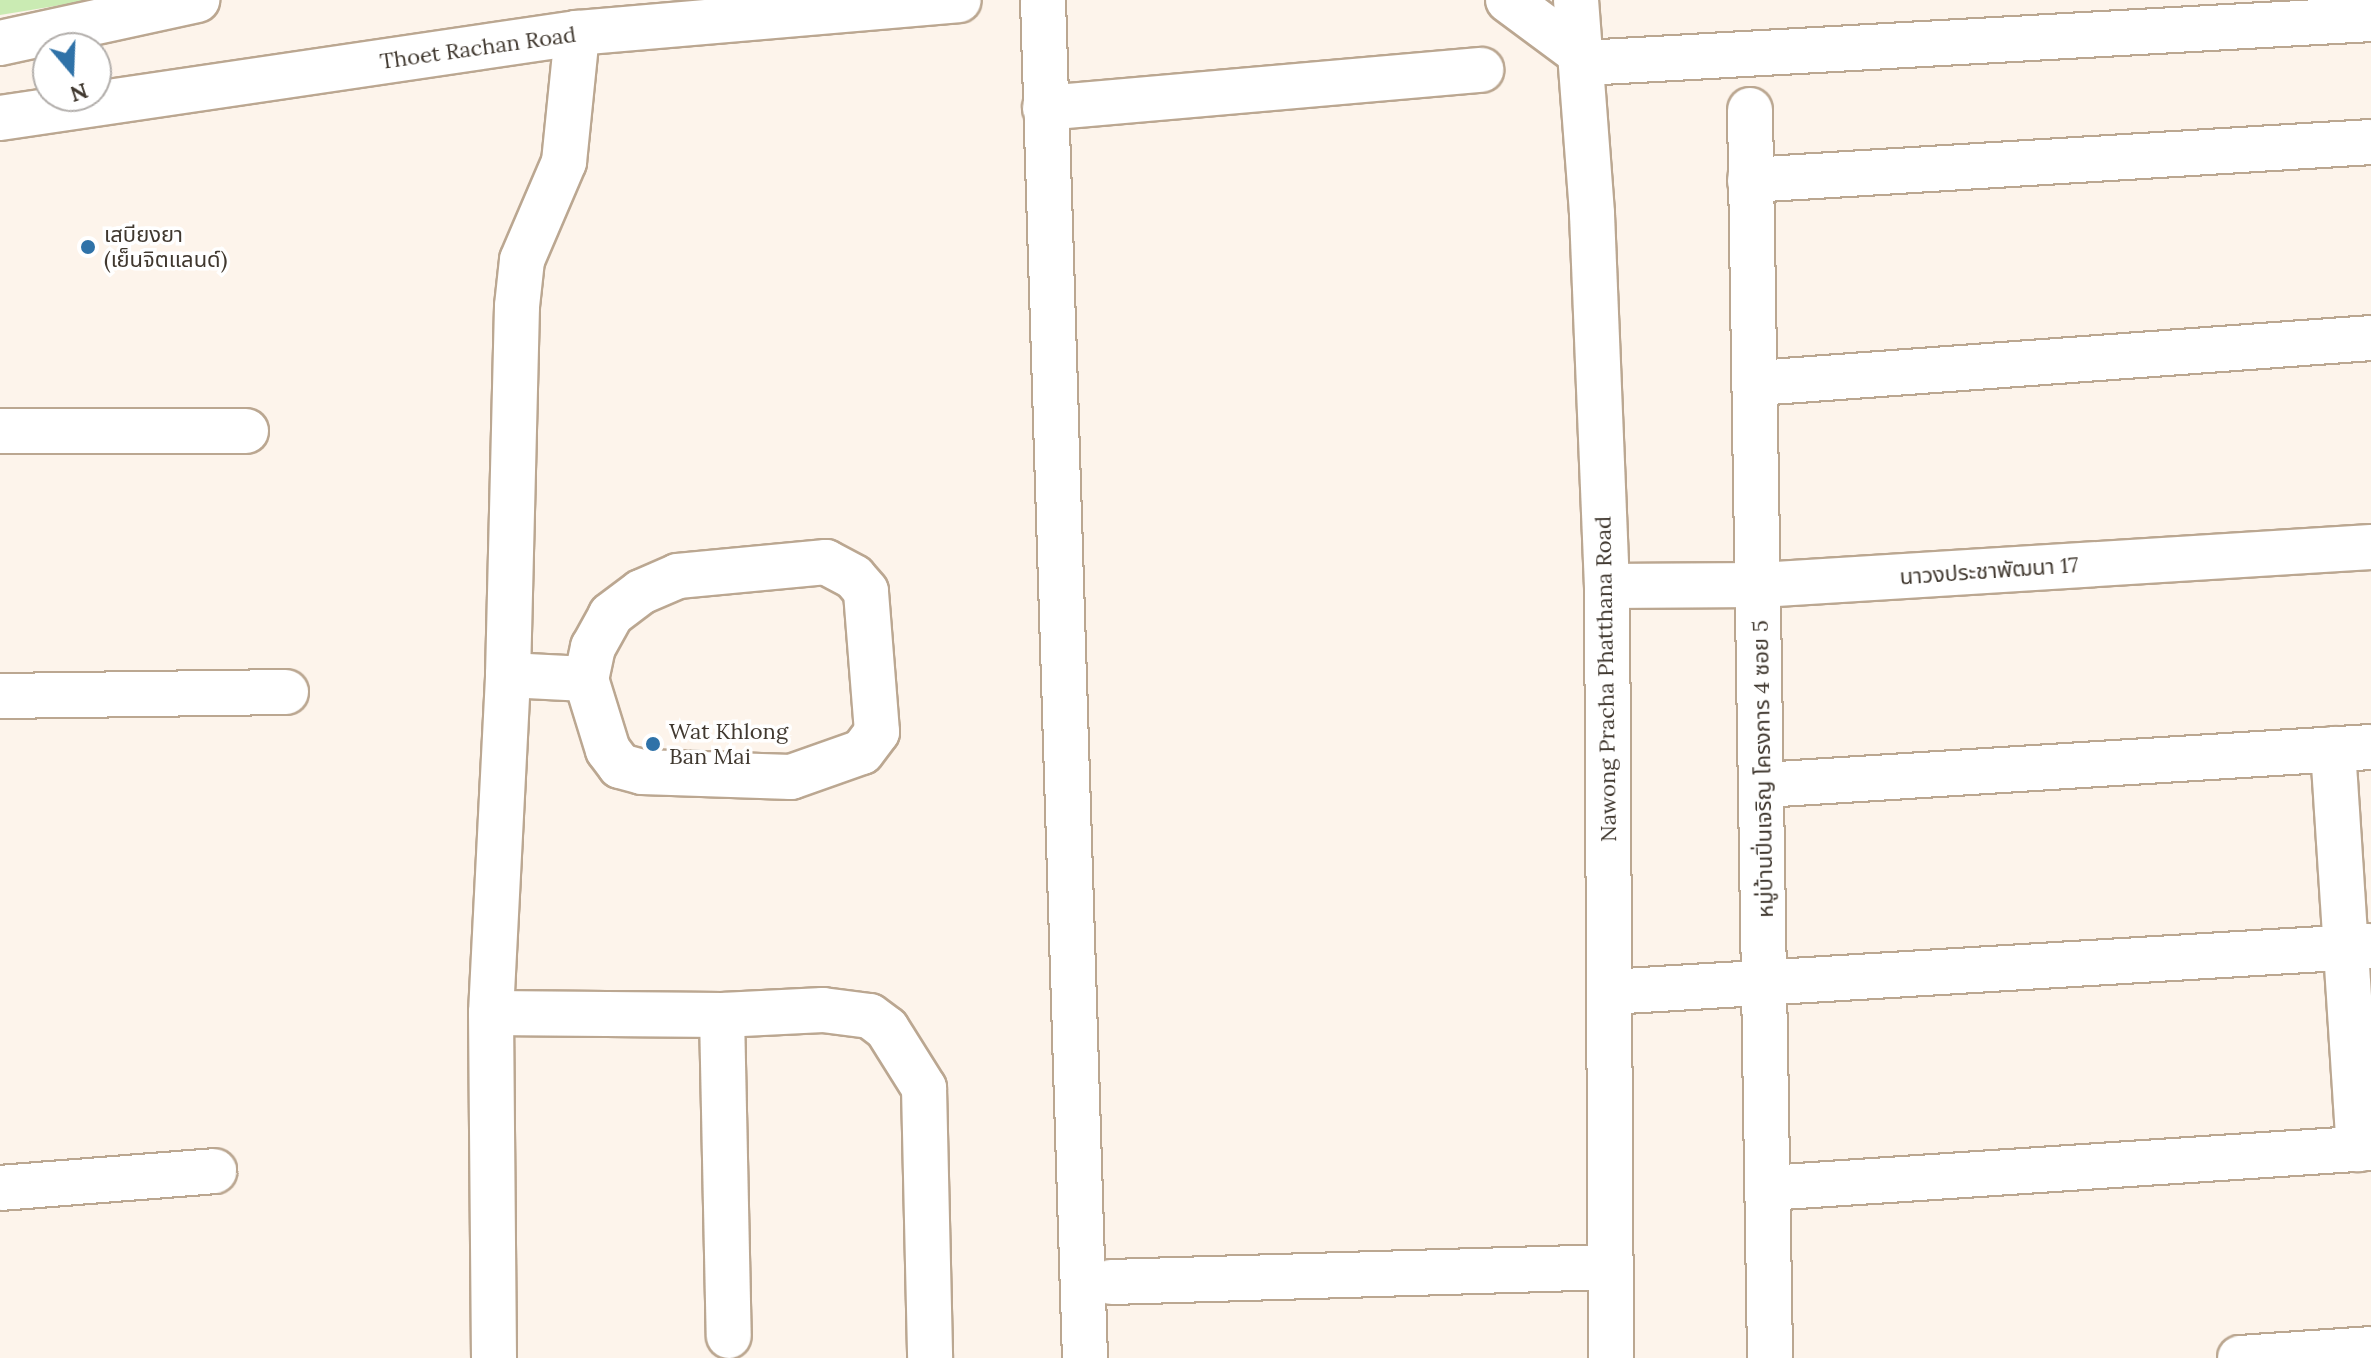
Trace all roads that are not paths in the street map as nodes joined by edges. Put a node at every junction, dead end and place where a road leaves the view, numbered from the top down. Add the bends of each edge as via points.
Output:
1 (197, 0) edge
2 (959, 0) edge
3 (1043, 0) edge
4 (1508, 0) edge
5 (1576, 0) edge
6 (2371, 19) edge
7 (577, 33) junction
8 (0, 43) edge
9 (1583, 59) junction
10 (1481, 70) dead end
11 (1045, 108) junction
12 (1750, 110) dead end
13 (0, 118) edge
14 (2371, 142) edge
15 (1750, 180) junction
16 (2371, 338) edge
17 (1757, 383) junction
18 (0, 431) edge
19 (246, 431) dead end
20 (2371, 547) edge
21 (1760, 585) junction
22 (1607, 586) junction
23 (508, 675) junction
24 (586, 679) junction
25 (286, 692) dead end
26 (0, 696) edge
27 (2352, 748) edge
28 (1763, 785) junction
29 (2358, 947) edge
30 (1765, 987) junction
31 (1609, 992) junction
32 (491, 1013) junction
33 (722, 1015) junction
34 (2365, 1148) edge
35 (214, 1171) dead end
36 (0, 1188) edge
37 (1768, 1188) junction
38 (1611, 1267) junction
39 (1111, 1282) dead end
40 (729, 1336) dead end
41 (2363, 1352) edge
42 (494, 1358) edge
43 (930, 1358) edge
44 (1085, 1358) edge
45 (1611, 1358) edge
46 (1770, 1358) edge
47 (2240, 1358) edge

1 - 8 street
2 - 7 street, Thoet Rachan Road
3 - 11 street
4 - 9 street
5 - 9 street, Nawong Pracha Phatthana Road
6 - 9 street
7 - 13 street, Thoet Rachan Road
7 - 23 street via 564,162 522,260
9 - 22 street, Nawong Pracha Phatthana Road
10 - 11 street
11 - 44 street
12 - 15 street, หมู่บ้านปิ่นเจริญ โครงการ 4 ซอย 5
14 - 15 street
15 - 17 street, หมู่บ้านปิ่นเจริญ โครงการ 4 ซอย 5
16 - 17 street
17 - 21 street, หมู่บ้านปิ่นเจริญ โครงการ 4 ซอย 5
18 - 19 street
20 - 21 street, นาวงประชาพัฒนา 17
21 - 22 street, นาวงประชาพัฒนา 17
21 - 28 street, หมู่บ้านปิ่นเจริญ โครงการ 4 ซอย 5
22 - 31 street, Nawong Pracha Phatthana Road
23 - 24 street
23 - 32 street
24 - 24 street via 593,647 611,615 641,592 678,576 826,562 854,577 866,591 877,732 862,752 791,777 642,772 620,766 608,750
25 - 26 street
27 - 28 street
27 - 29 street
28 - 30 street, หมู่บ้านปิ่นเจริญ โครงการ 4 ซอย 5
29 - 30 street
29 - 34 street
30 - 31 street
30 - 37 street, หมู่บ้านปิ่นเจริญ โครงการ 4 ซอย 5
31 - 38 street, Nawong Pracha Phatthana Road
32 - 33 street
32 - 42 street
33 - 40 street
33 - 43 street via 823,1010 870,1016 907,1056 924,1088
34 - 37 street
35 - 36 street
37 - 46 street, หมู่บ้านปิ่นเจริญ โครงการ 4 ซอย 5
38 - 39 street
38 - 45 street, Nawong Pracha Phatthana Road
41 - 47 street

